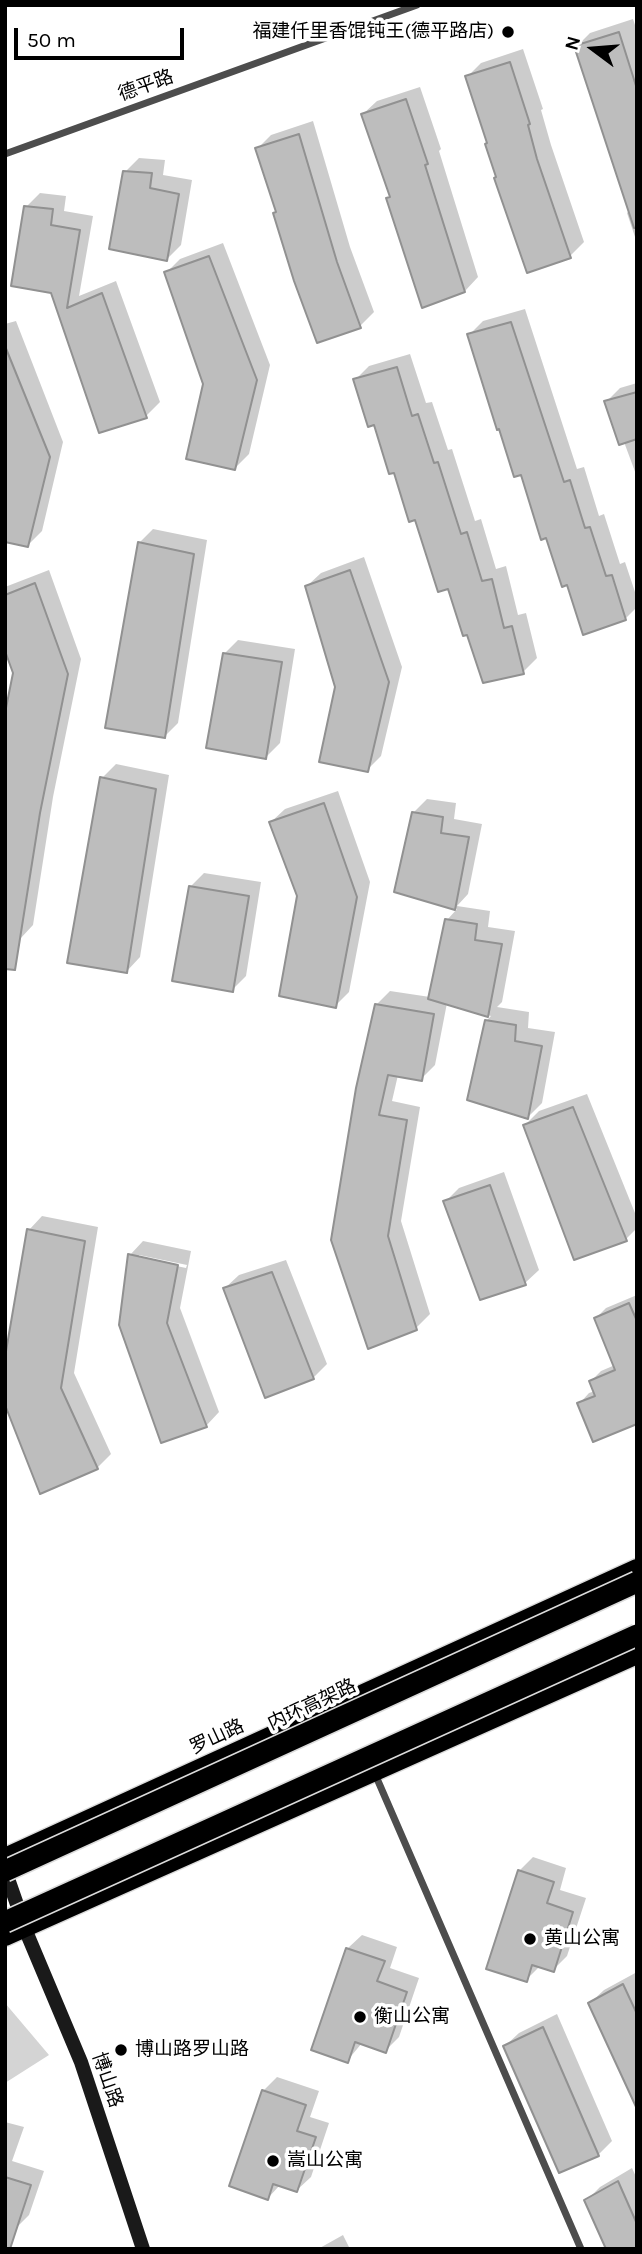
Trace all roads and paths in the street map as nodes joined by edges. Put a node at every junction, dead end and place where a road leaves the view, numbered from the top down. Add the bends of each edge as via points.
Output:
1 (417, 5) edge
2 (5, 154) edge
3 (637, 1568) edge
4 (637, 1582) edge
5 (637, 1635) edge
6 (637, 1655) edge
7 (374, 1772) junction
8 (5, 1857) edge
9 (5, 1870) edge
10 (5, 1922) edge
11 (26, 1928) junction
12 (5, 1937) edge
13 (144, 2249) edge
14 (581, 2249) edge

1 - 2 street, 德平路
3 - 8 main road, 罗山路
4 - 9 highway, 内环高架路, bridge
5 - 10 highway, bridge
6 - 7 main road
7 - 11 main road
7 - 14 street
9 - 11 street, 博山路
11 - 12 main road
11 - 13 street, 博山路 via 81,2062

